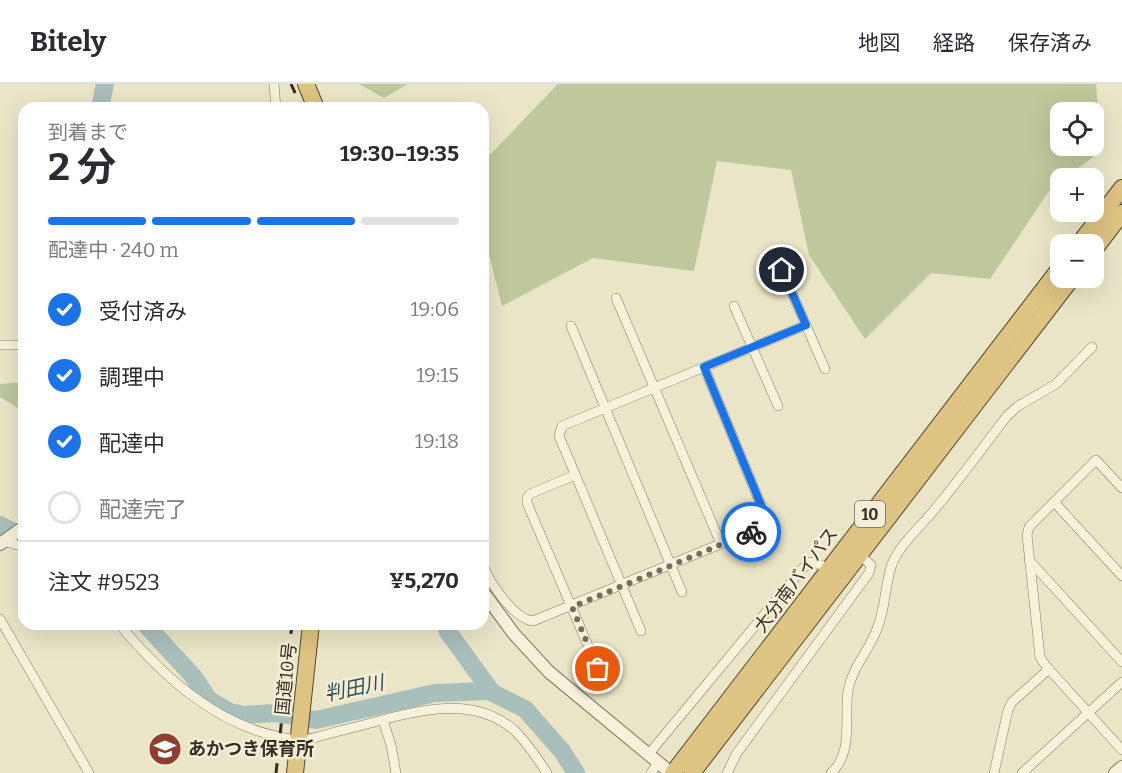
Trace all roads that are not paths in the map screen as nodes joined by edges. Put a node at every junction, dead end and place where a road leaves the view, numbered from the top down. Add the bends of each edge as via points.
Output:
1 (274, 84) edge
2 (306, 84) edge
3 (276, 102) edge
4 (314, 102) edge
5 (1122, 188) edge
6 (1122, 213) edge
7 (1087, 234) edge
8 (1104, 237) edge
9 (782, 270) dead end
10 (1050, 281) edge
11 (1064, 288) edge
12 (616, 298) dead end
13 (734, 306) dead end
14 (806, 325) junction
15 (571, 326) dead end
16 (0, 345) edge
17 (18, 345) edge
18 (752, 347) junction
19 (1092, 347) dead end
20 (704, 367) junction
21 (825, 369) dead end
22 (655, 388) junction
23 (777, 406) dead end
24 (605, 408) junction
25 (1122, 472) edge
26 (575, 475) junction
27 (1114, 479) junction
28 (1122, 488) edge
29 (1054, 502) junction
30 (18, 530) edge
31 (4, 541) edge
32 (721, 544) junction
33 (859, 554) junction
34 (1029, 560) junction
35 (670, 565) junction
36 (828, 569) junction
37 (489, 575) edge
38 (1122, 576) edge
39 (622, 586) junction
40 (682, 592) dead end
41 (489, 600) edge
42 (572, 607) junction
43 (0, 619) edge
44 (124, 630) edge
45 (310, 630) edge
46 (641, 632) dead end
47 (1122, 662) edge
48 (598, 669) dead end
49 (1048, 669) junction
50 (1122, 682) edge
51 (1088, 713) junction
52 (383, 720) junction
53 (299, 738) junction
54 (1122, 750) edge
55 (652, 763) edge
56 (1122, 767) edge
57 (682, 770) edge
58 (89, 773) edge
59 (295, 773) edge
60 (396, 773) edge
61 (547, 773) edge
62 (727, 773) edge
63 (831, 773) edge
64 (994, 773) edge
65 (1022, 773) edge
66 (1115, 773) edge

1 - 3 street
2 - 4 highway
5 - 7 highway
6 - 8 highway
9 - 14 street
10 - 36 highway, 大分南バイパス / 10
11 - 33 highway, 大分南バイパス / 10
12 - 22 street
13 - 18 street
14 - 18 street
14 - 21 street
15 - 24 street
16 - 17 street
18 - 20 street
18 - 23 street
19 - 63 street via 1056,384 1007,416 897,555 877,630 850,681 845,749
20 - 22 street
20 - 32 street via 761,505 757,529
22 - 24 street
22 - 32 street
24 - 26 street via 562,426 559,432
24 - 35 street
25 - 27 street
26 - 39 street
26 - 42 street via 527,498
27 - 28 street
27 - 29 street via 1095,460
29 - 34 street via 1028,531
29 - 38 street
30 - 31 street
32 - 35 street
33 - 57 highway, 大分南バイパス / 10
33 - 62 street via 871,565 869,573 742,746
34 - 47 street
34 - 49 street via 1038,654
35 - 39 street
35 - 40 street
36 - 55 street via 811,562 802,569
36 - 57 highway, 大分南バイパス / 10
37 - 42 street via 498,591 526,620 537,621
39 - 42 street
39 - 46 street
41 - 55 street via 549,672
42 - 48 street
43 - 58 street
44 - 53 street via 183,690 201,702 263,733
45 - 53 highway, 国道10号
49 - 51 street
49 - 64 street via 1012,702
50 - 51 street
51 - 54 street
51 - 65 street
52 - 53 street
52 - 60 street
52 - 61 street via 434,708 488,714 515,731
53 - 59 highway, 国道10号
55 - 57 street
56 - 66 street

